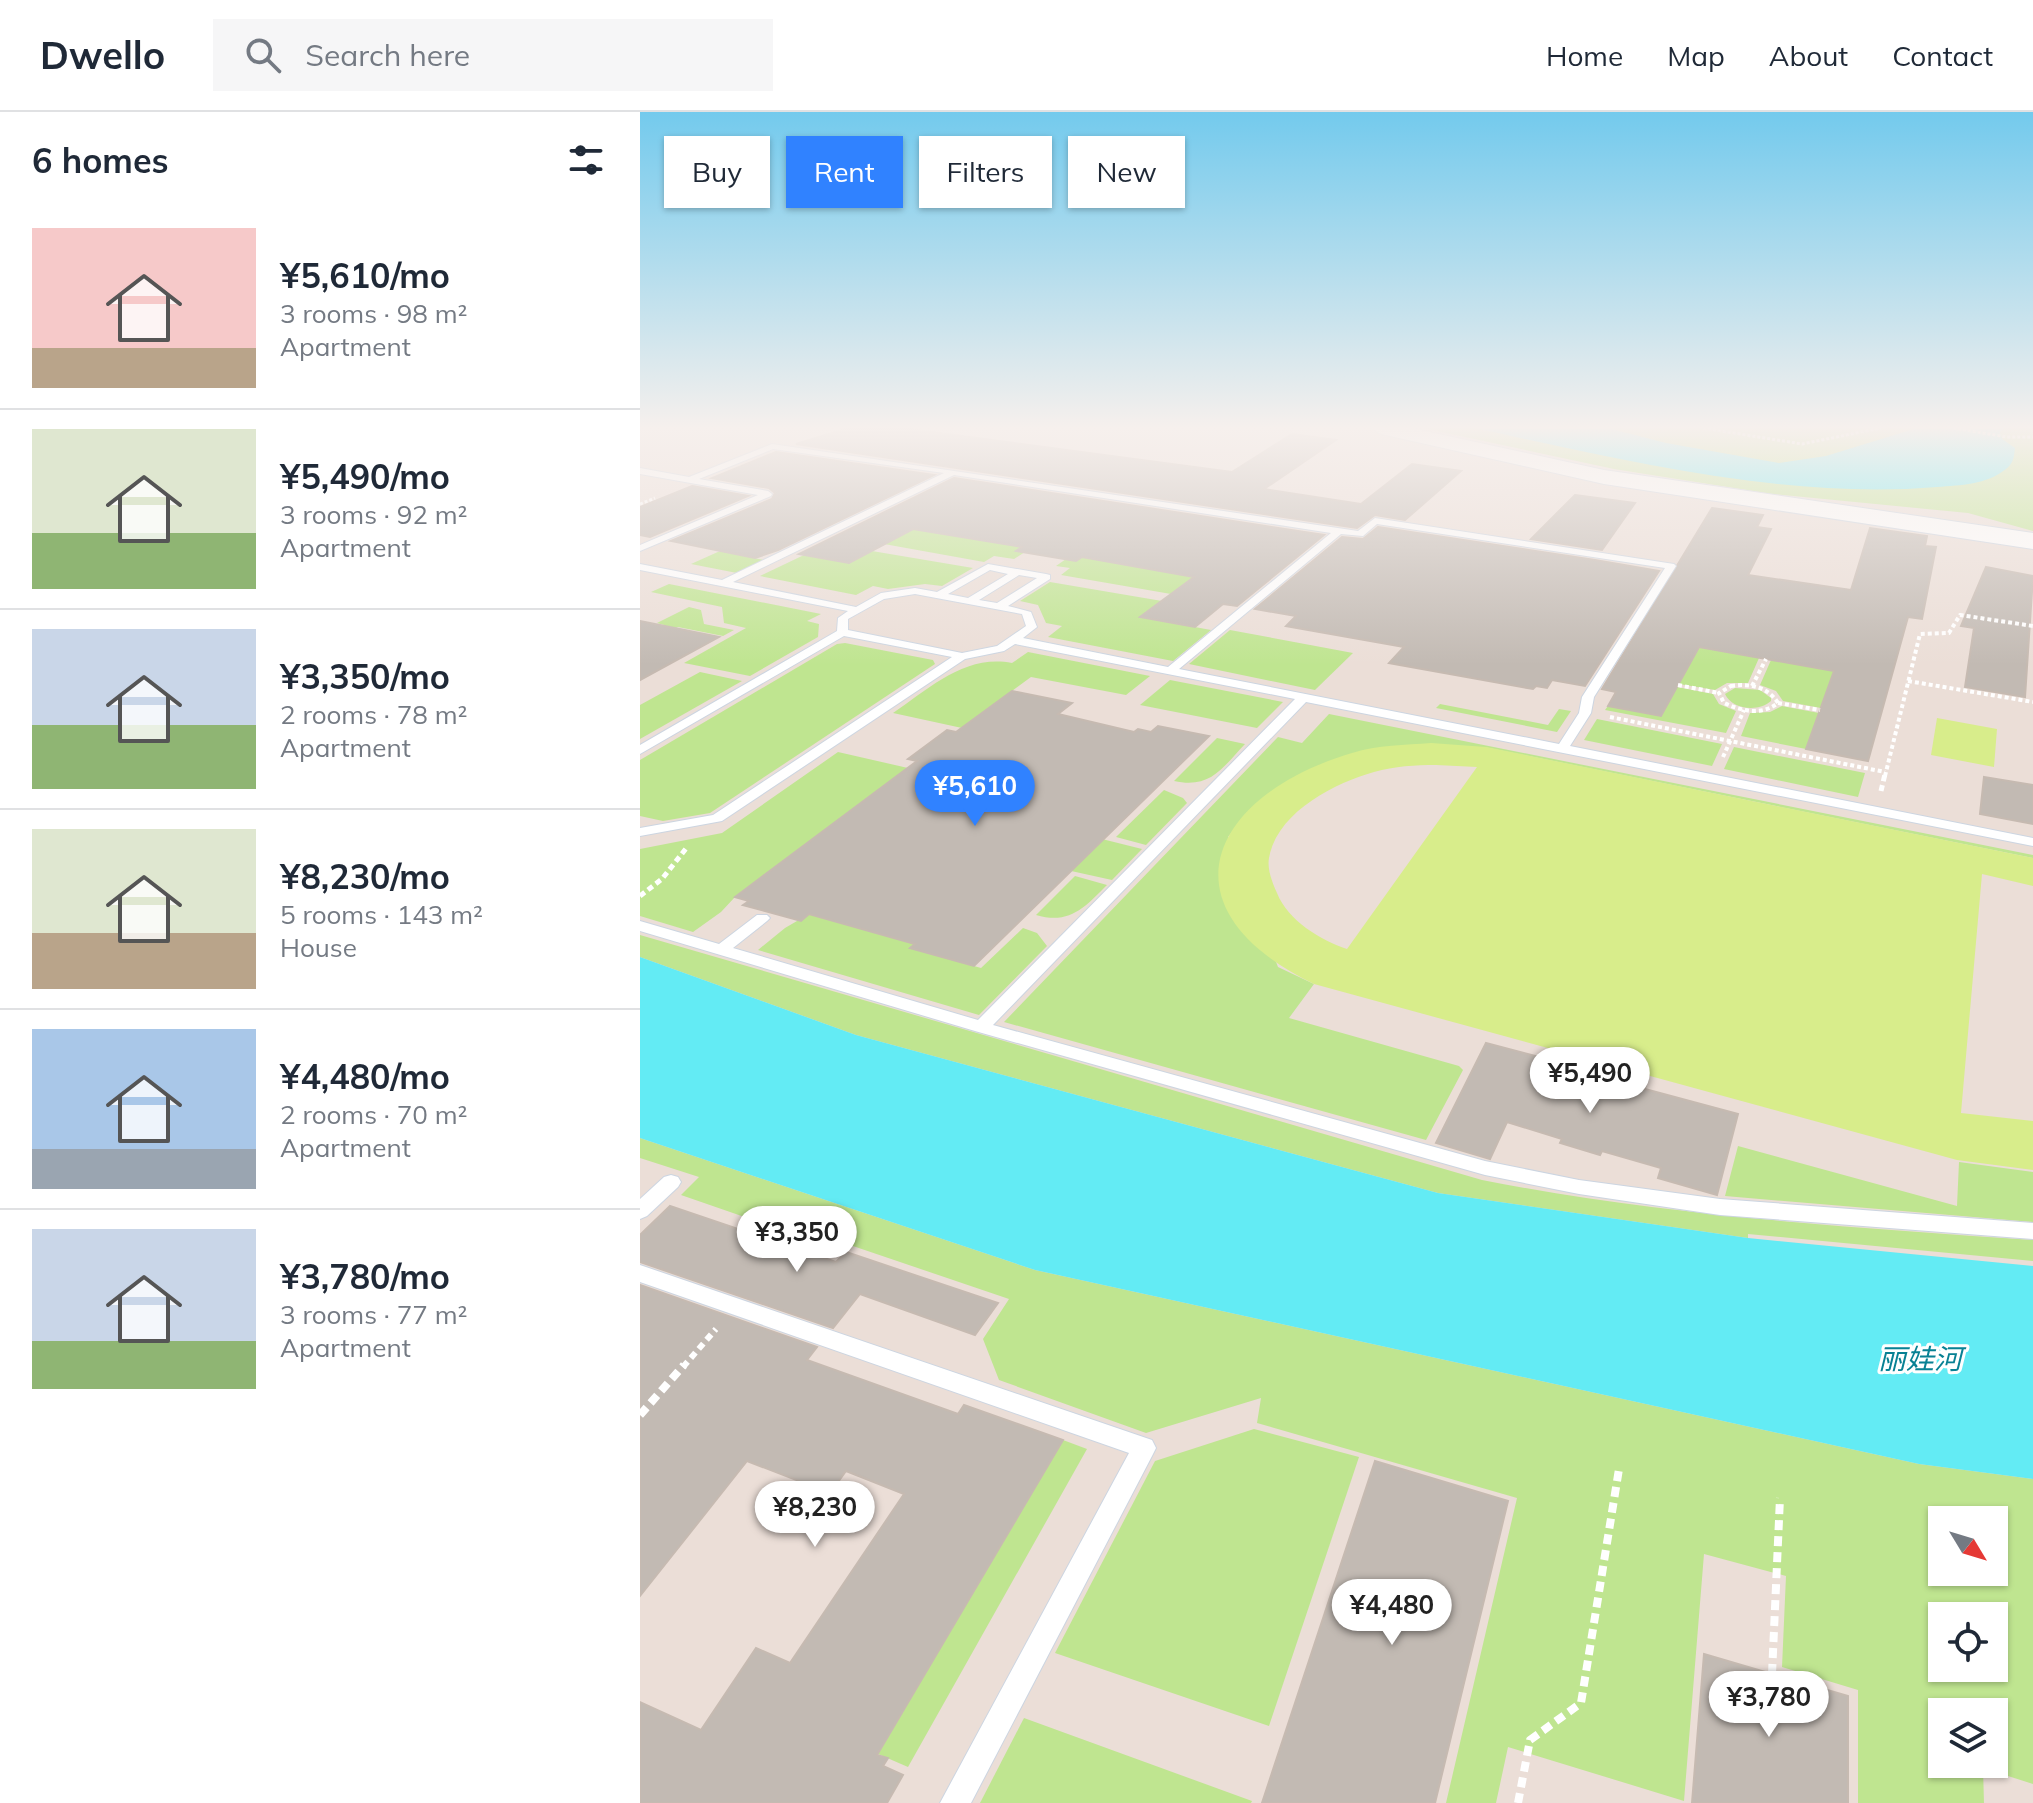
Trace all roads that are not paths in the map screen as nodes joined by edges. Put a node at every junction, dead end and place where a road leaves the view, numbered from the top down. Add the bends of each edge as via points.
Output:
1 (737, 507) edge
2 (881, 507) edge
3 (1181, 507) edge
4 (1805, 507) edge
5 (1339, 531) junction
6 (2033, 541) edge
7 (640, 548) edge
8 (640, 567) edge
9 (1018, 572) junction
10 (724, 583) junction
11 (938, 596) junction
12 (970, 601) junction
13 (999, 607) junction
14 (858, 610) junction
15 (842, 632) junction
16 (1014, 640) junction
17 (962, 656) junction
18 (1170, 671) junction
19 (1304, 697) junction
20 (1563, 748) junction
21 (640, 750) edge
22 (640, 832) edge
23 (2033, 842) edge
24 (762, 918) dead end
25 (640, 926) edge
26 (721, 950) junction
27 (981, 1027) junction
28 (671, 1182) dead end
29 (640, 1211) edge
30 (2033, 1231) edge
31 (640, 1273) edge
32 (955, 1803) edge

1 - 7 lane
2 - 10 lane
3 - 5 lane
4 - 6 street
5 - 18 lane
5 - 20 lane via 1360,534 1375,521 1671,566 1588,697 1585,713
8 - 10 lane
9 - 11 lane via 988,567
9 - 12 lane
9 - 13 lane via 1046,577
10 - 14 lane
11 - 12 lane
11 - 14 lane via 915,591 881,596
12 - 13 lane
13 - 16 lane via 1026,612 1032,627
14 - 15 lane via 843,618
15 - 17 lane
15 - 21 lane
16 - 17 lane via 1000,649
16 - 18 lane
17 - 22 lane via 717,818
18 - 19 lane
19 - 20 lane
19 - 27 lane
20 - 23 lane
24 - 26 lane
25 - 26 lane
26 - 27 lane
27 - 30 lane via 1485,1168 1579,1187 1720,1207
28 - 29 lane
31 - 32 lane via 1144,1448

